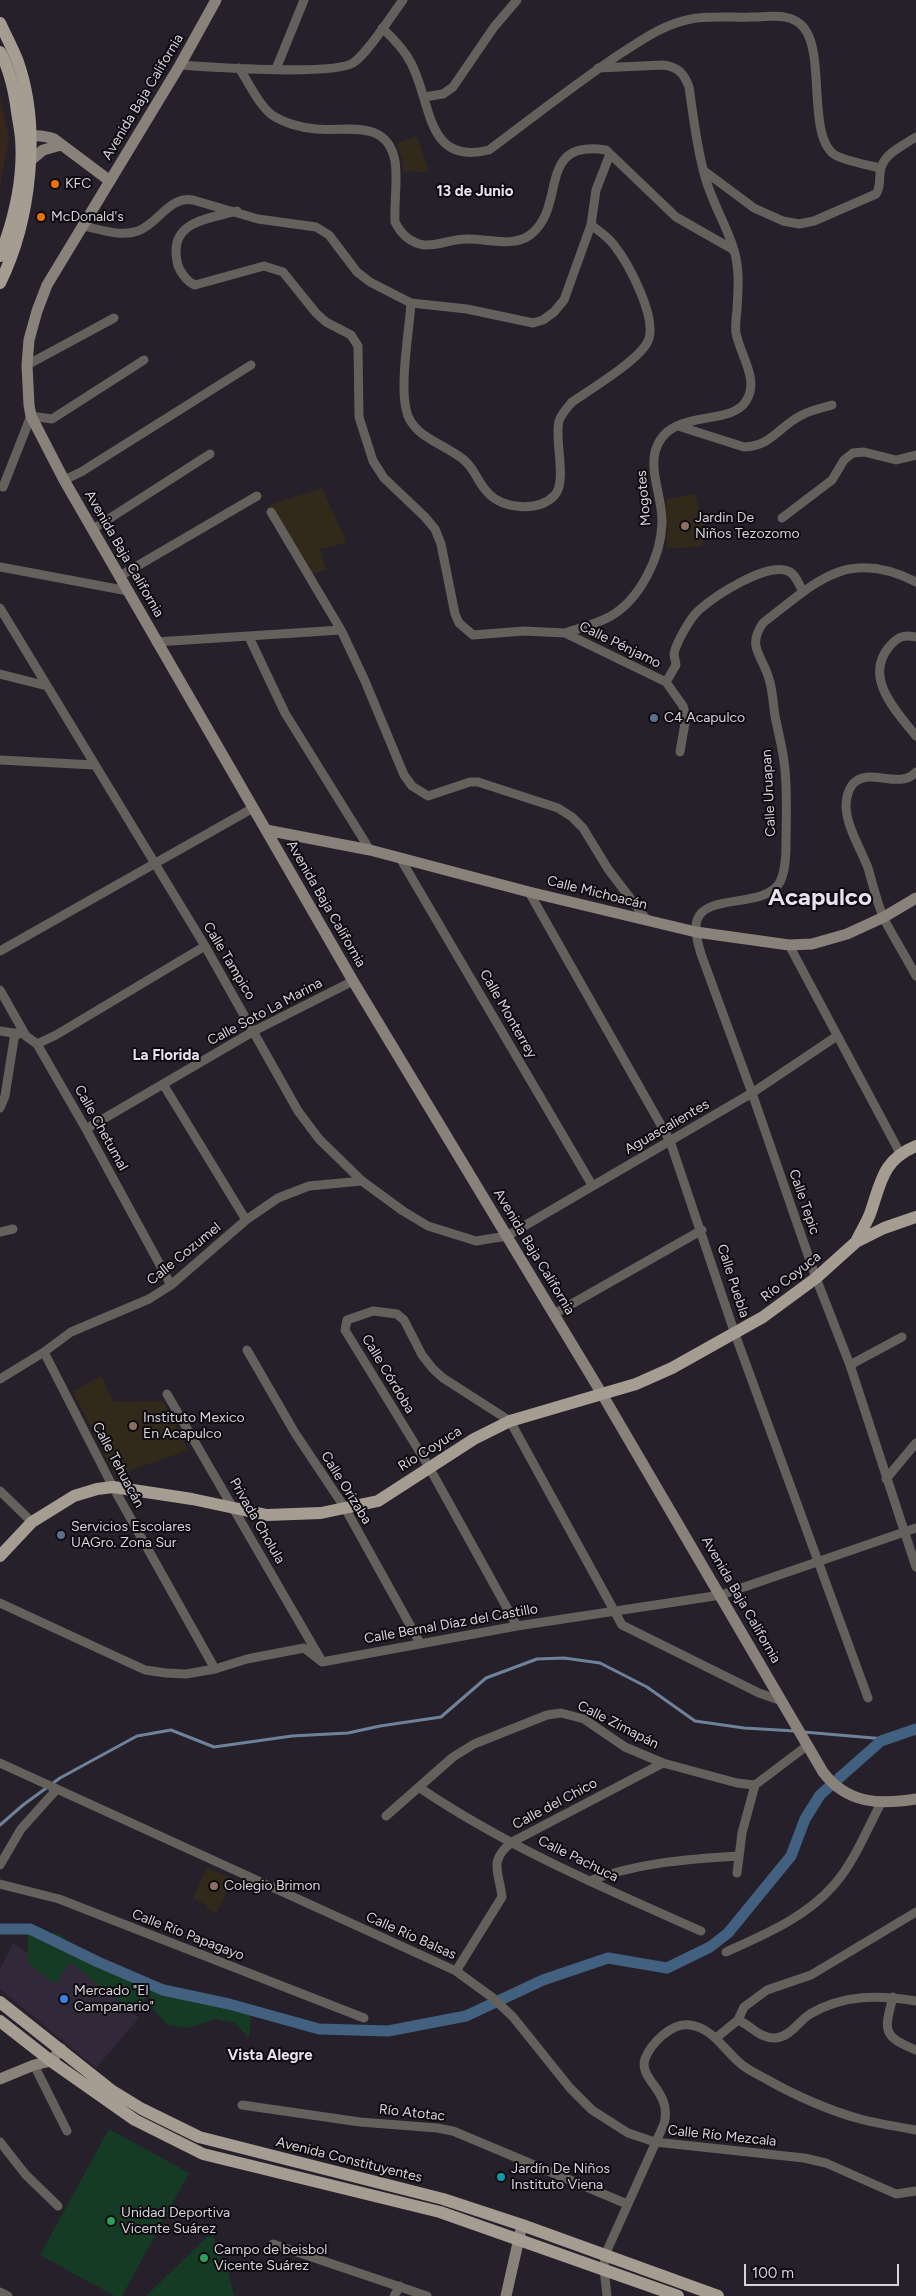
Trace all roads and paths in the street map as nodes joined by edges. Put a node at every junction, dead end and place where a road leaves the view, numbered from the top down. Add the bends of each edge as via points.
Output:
1 (216, 0) edge
2 (304, 0) edge
3 (403, 0) edge
4 (517, 0) edge
5 (1, 26) edge
6 (382, 28) junction
7 (0, 52) edge
8 (180, 65) junction
9 (240, 68) junction
10 (598, 68) junction
11 (276, 69) junction
12 (424, 97) junction
13 (26, 137) junction
14 (916, 137) edge
15 (61, 145) junction
16 (610, 154) junction
17 (30, 161) junction
18 (881, 168) junction
19 (703, 170) junction
20 (110, 181) junction
21 (237, 211) junction
22 (591, 225) junction
23 (84, 226) junction
24 (734, 250) junction
25 (0, 256) edge
26 (0, 283) edge
27 (411, 303) junction
28 (114, 318) dead end
29 (144, 360) dead end
30 (27, 365) junction
31 (251, 365) dead end
32 (832, 405) dead end
33 (31, 416) junction
34 (678, 426) junction
35 (210, 454) dead end
36 (916, 456) edge
37 (64, 480) junction
38 (3, 487) dead end
39 (257, 496) dead end
40 (271, 512) dead end
41 (782, 518) dead end
42 (93, 529) junction
43 (0, 567) edge
44 (120, 576) junction
45 (916, 582) edge
46 (128, 591) junction
47 (803, 592) junction
48 (0, 608) edge
49 (341, 630) junction
50 (565, 634) junction
51 (249, 637) junction
52 (916, 637) edge
53 (156, 642) junction
54 (0, 674) edge
55 (666, 682) junction
56 (47, 686) junction
57 (916, 736) edge
58 (680, 752) dead end
59 (0, 760) edge
60 (94, 765) junction
61 (916, 772) edge
62 (253, 808) junction
63 (266, 830) junction
64 (370, 850) junction
65 (400, 858) junction
66 (154, 864) junction
67 (529, 892) junction
68 (916, 898) edge
69 (884, 918) junction
70 (648, 920) junction
71 (696, 932) junction
72 (790, 945) junction
73 (205, 946) junction
74 (0, 951) edge
75 (916, 976) edge
76 (353, 981) junction
77 (0, 990) edge
78 (0, 1031) edge
79 (254, 1032) junction
80 (15, 1033) junction
81 (26, 1036) junction
82 (837, 1036) junction
83 (37, 1044) junction
84 (163, 1084) junction
85 (752, 1093) junction
86 (3, 1096) edge
87 (0, 1108) edge
88 (86, 1129) junction
89 (670, 1141) junction
90 (916, 1146) edge
91 (900, 1153) junction
92 (362, 1180) junction
93 (592, 1185) junction
94 (870, 1214) junction
95 (916, 1216) edge
96 (246, 1220) junction
97 (884, 1228) junction
98 (13, 1229) dead end
99 (702, 1230) junction
100 (0, 1232) edge
101 (507, 1236) junction
102 (856, 1242) junction
103 (816, 1278) junction
104 (172, 1285) junction
105 (554, 1314) junction
106 (735, 1334) junction
107 (902, 1337) dead end
108 (247, 1350) dead end
109 (44, 1352) junction
110 (850, 1365) junction
111 (0, 1379) edge
112 (167, 1394) dead end
113 (602, 1394) junction
114 (510, 1422) junction
115 (916, 1443) edge
116 (429, 1466) junction
117 (886, 1479) junction
118 (113, 1487) junction
119 (0, 1491) edge
120 (233, 1508) junction
121 (345, 1508) junction
122 (32, 1522) junction
123 (916, 1528) edge
124 (903, 1532) junction
125 (0, 1556) edge
126 (817, 1563) junction
127 (916, 1567) edge
128 (721, 1595) junction
129 (0, 1602) edge
130 (614, 1611) junction
131 (517, 1626) junction
132 (420, 1642) junction
133 (322, 1662) junction
134 (215, 1668) junction
135 (868, 1698) dead end
136 (782, 1701) junction
137 (806, 1742) junction
138 (0, 1763) edge
139 (663, 1763) junction
140 (754, 1785) junction
141 (54, 1788) junction
142 (420, 1788) junction
143 (916, 1799) edge
144 (881, 1803) junction
145 (386, 1816) dead end
146 (512, 1842) junction
147 (738, 1856) junction
148 (0, 1865) edge
149 (737, 1873) dead end
150 (589, 1881) junction
151 (0, 1884) edge
152 (916, 1912) edge
153 (701, 1931) dead end
154 (726, 1952) dead end
155 (456, 1971) junction
156 (893, 1997) junction
157 (916, 2001) edge
158 (0, 2002) edge
159 (364, 2018) dead end
160 (738, 2020) junction
161 (0, 2021) edge
162 (716, 2038) junction
163 (61, 2049) junction
164 (916, 2050) edge
165 (50, 2061) junction
166 (34, 2065) junction
167 (0, 2079) edge
168 (242, 2105) dead end
169 (916, 2130) edge
170 (66, 2131) dead end
171 (0, 2142) edge
172 (655, 2142) junction
173 (916, 2191) edge
174 (627, 2204) junction
175 (58, 2206) dead end
176 (522, 2225) junction
177 (518, 2240) junction
178 (273, 2244) dead end
179 (605, 2255) junction
180 (604, 2269) junction
181 (400, 2286) junction
182 (0, 2292) edge
183 (8, 2296) edge
184 (394, 2296) edge
185 (427, 2296) edge
186 (506, 2296) edge
187 (608, 2296) edge
188 (678, 2296) edge
189 (718, 2296) edge

1 - 8 main road, Avenida Baja California
2 - 11 street
3 - 6 street
4 - 12 street via 453,87 443,94
5 - 13 main road via 22,76
6 - 11 street via 353,63 342,67
6 - 12 street via 398,42 411,63
7 - 13 main road
8 - 9 street
8 - 20 main road, Avenida Baja California
9 - 11 street
9 - 16 street via 262,104 287,122 315,129 356,128 382,137 395,161 395,222 410,240 424,245 466,239 494,242 528,236 541,225 557,172 568,154 592,148 606,150
10 - 12 street via 488,150 474,154 443,143 434,129
10 - 18 street via 649,35 692,19 794,18 812,41 817,106 827,147 836,156
10 - 19 street, Mogotes via 663,64 679,70 688,87
13 - 15 main road via 47,136
13 - 17 main road
13 - 25 main road via 20,179
14 - 18 street via 888,156
15 - 17 main road via 43,150
15 - 20 main road
16 - 22 street via 596,190
16 - 24 street via 676,216
17 - 26 main road via 22,220
18 - 19 street via 881,187 876,194 814,221 798,224 754,208
19 - 24 street, Mogotes
20 - 23 main road, Avenida Baja California
21 - 23 street via 184,198 137,231 109,232
21 - 27 street via 258,219 316,227 329,236 357,272
21 - 50 street, Calle Pénjamo via 193,223 176,241 178,266 189,283 203,284 264,266 273,267 282,272 321,318 352,335 358,346 359,417 373,461 384,478 425,516 434,529 441,544 459,623 473,634 483,636 524,631
22 - 27 street via 564,300 543,320 533,323
22 - 27 street via 613,242 627,263 651,321 650,334 647,344 627,362 564,411 558,432 560,488 540,504 525,507 499,501 489,495 465,460 417,432 411,424 404,389
23 - 30 main road, Avenida Baja California via 48,284 37,310 29,340
24 - 34 street, Mogotes via 739,276 736,331 752,379 751,391 746,402 731,413 691,420
28 - 30 street
29 - 33 street via 52,419
30 - 33 main road, Avenida Baja California
31 - 37 street
32 - 34 street via 803,414 765,443 755,446 744,447
33 - 37 main road, Avenida Baja California
33 - 38 street
34 - 50 street, Mogotes via 668,432 656,451 654,464 662,524 650,570 638,591 621,610
35 - 42 street
36 - 41 street via 896,460 864,452 853,453 844,460 832,480
37 - 42 main road, Avenida Baja California
39 - 44 street
40 - 49 street
42 - 44 main road, Avenida Baja California
43 - 46 street
44 - 46 main road, Avenida Baja California
45 - 47 street, Calle Uruapan via 861,566 837,572
46 - 53 main road, Avenida Baja California
47 - 55 street via 796,578 781,569 769,570 733,586 698,611 686,627 674,654 676,665
47 - 71 street, Calle Uruapan via 763,623 755,639 769,678 784,762 786,857 780,881 764,894 710,907 697,920
48 - 56 street, Calle Tampico
49 - 51 street
49 - 70 street via 404,775 412,786 428,796 478,782 558,808 583,828 608,868
50 - 55 street, Calle Pénjamo
51 - 53 street
51 - 64 street via 285,713
52 - 57 street via 899,637 887,649 879,669 886,696
53 - 62 main road, Avenida Baja California
54 - 56 street
55 - 58 street, Calle Pénjamo via 683,706 686,717
56 - 60 street, Calle Tampico
59 - 60 street
60 - 66 street, Calle Tampico
61 - 69 street via 906,779 860,779 852,784 848,794 849,822
62 - 63 main road, Avenida Baja California
62 - 66 street
63 - 64 main road, Calle Michoacán
63 - 76 main road, Avenida Baja California
64 - 65 main road, Calle Michoacán
65 - 67 main road, Calle Michoacán
65 - 93 street, Calle Monterrey
66 - 73 street, Calle Tampico
66 - 74 street
67 - 70 main road, Calle Michoacán
67 - 89 street, Calle Puebla
68 - 69 main road, Calle Michoacán
69 - 72 main road, Calle Michoacán via 829,941
69 - 75 street
70 - 71 main road, Calle Michoacán
71 - 72 main road, Calle Michoacán
71 - 85 street, Calle Tepic via 701,954
72 - 82 street
73 - 79 street, Calle Tampico
73 - 83 street
76 - 79 street, Calle Soto La Marina
76 - 101 main road, Avenida Baja California
77 - 81 street, Calle Chetumal
78 - 80 street
79 - 84 street, Calle Soto La Marina
79 - 92 street, Calle Tampico via 298,1111 319,1139
80 - 81 street
80 - 86 street
81 - 83 street, Calle Chetumal
82 - 85 street, Aguascalientes
82 - 91 street
83 - 88 street, Calle Chetumal
84 - 88 street, Calle Soto La Marina
84 - 96 street
85 - 89 street, Aguascalientes
85 - 103 street, Calle Tepic
86 - 87 street
88 - 104 street, Calle Chetumal
89 - 93 street, Aguascalientes
89 - 99 street, Calle Puebla
90 - 91 main road
91 - 94 main road, Río Coyuca via 879,1183
92 - 96 street, Calle Cozumel via 309,1186 278,1198
92 - 101 street, Calle Tampico via 428,1226 476,1241
93 - 101 street, Aguascalientes
94 - 97 main road
94 - 102 main road, Río Coyuca
95 - 97 main road, Río Coyuca
96 - 104 street, Calle Cozumel
97 - 102 main road, Río Coyuca
98 - 100 street
99 - 105 street
99 - 106 street, Calle Puebla
101 - 105 main road, Avenida Baja California
102 - 103 main road, Río Coyuca
103 - 106 main road, Río Coyuca
103 - 110 street, Calle Tepic
104 - 109 street, Calle Cozumel via 149,1299 71,1332
105 - 113 main road, Avenida Baja California
106 - 113 main road, Río Coyuca via 672,1368
106 - 126 street, Calle Puebla
107 - 110 street
108 - 121 street, Calle Orizaba via 295,1433
109 - 111 street, Calle Cozumel
109 - 118 street, Calle Tehuacán
110 - 117 street, Calle Tepic
112 - 120 street, Privada Cholula
113 - 114 main road, Río Coyuca
113 - 128 main road, Avenida Baja California
114 - 116 main road, Río Coyuca
114 - 116 street, Calle Córdoba via 433,1369 404,1320 397,1314 374,1311 350,1318 346,1330
114 - 130 street
115 - 117 street
116 - 121 main road, Río Coyuca via 378,1501
116 - 131 street, Calle Córdoba
117 - 124 street, Calle Tepic
118 - 120 main road, Río Coyuca
118 - 122 main road, Río Coyuca via 74,1496
118 - 134 street, Calle Tehuacán
119 - 122 street
120 - 121 main road, Río Coyuca via 293,1516
120 - 133 street, Privada Cholula
121 - 132 street, Calle Orizaba
122 - 125 main road, Río Coyuca
123 - 124 street, Calle Bernal Díaz del Castillo
124 - 126 street, Calle Bernal Díaz del Castillo
124 - 127 street, Calle Tepic
126 - 128 street, Calle Bernal Díaz del Castillo
126 - 135 street, Calle Puebla
128 - 130 street, Calle Bernal Díaz del Castillo
128 - 136 main road, Avenida Baja California
129 - 134 street via 145,1670 186,1674
130 - 131 street, Calle Bernal Díaz del Castillo
130 - 136 street via 622,1625 759,1693
131 - 132 street, Calle Bernal Díaz del Castillo
132 - 133 street, Calle Bernal Díaz del Castillo
133 - 134 street via 304,1648
136 - 137 main road, Avenida Baja California
137 - 140 street
137 - 144 main road, Avenida Baja California via 823,1772 838,1789
138 - 141 street, Calle Río Balsas
139 - 140 street, Calle Zimapán
139 - 142 street, Calle Zimapán via 626,1747 584,1719 561,1713 547,1715 474,1744 453,1757
139 - 146 street, Calle del Chico
140 - 147 street
141 - 148 street via 22,1829
141 - 155 street, Calle Río Balsas
142 - 145 street, Calle Zimapán
142 - 146 street, Calle Pachuca via 447,1807
143 - 144 main road
144 - 154 street via 849,1865 833,1887 779,1927
146 - 150 street, Calle Pachuca
146 - 155 street, Calle del Chico via 496,1864 502,1897 499,1904
147 - 149 street
147 - 150 street via 674,1860 613,1872
150 - 153 street, Calle Pachuca
151 - 159 street, Calle Río Papagayo via 59,1899
152 - 160 street via 811,1975 767,1990 744,2008
155 - 172 street, Calle Río Balsas via 513,2017 570,2088 592,2110 628,2134
156 - 157 street
156 - 160 street via 865,1996 834,2003 809,2014 790,2032 777,2038 763,2037
156 - 164 street via 887,2019 888,2032 894,2041
158 - 163 main road, Avenida Constituyentes
160 - 162 street
161 - 165 main road, Avenida Constituyentes
162 - 169 street, Calle Río Mezcala via 741,2064 768,2080 841,2113
162 - 172 street, Calle Río Mezcala via 690,2024 680,2025 656,2041 649,2052 644,2067 664,2100 667,2113
163 - 165 main road
163 - 176 main road, Avenida Constituyentes via 111,2090 199,2137 443,2199
165 - 166 main road
165 - 177 main road, Avenida Constituyentes via 135,2120 203,2154 440,2212
166 - 167 main road
166 - 170 street
168 - 174 street, Río Atotac via 453,2131
171 - 175 street via 26,2175
172 - 173 street, Calle Río Mezcala via 804,2158 826,2163 896,2194
172 - 174 street
174 - 179 street
176 - 177 main road
176 - 179 main road, Avenida Constituyentes
177 - 180 main road, Avenida Constituyentes
177 - 186 main road
178 - 181 street
179 - 180 street
179 - 189 main road, Avenida Constituyentes
180 - 187 street
180 - 188 main road, Avenida Constituyentes
181 - 184 street
181 - 185 street
182 - 183 street

